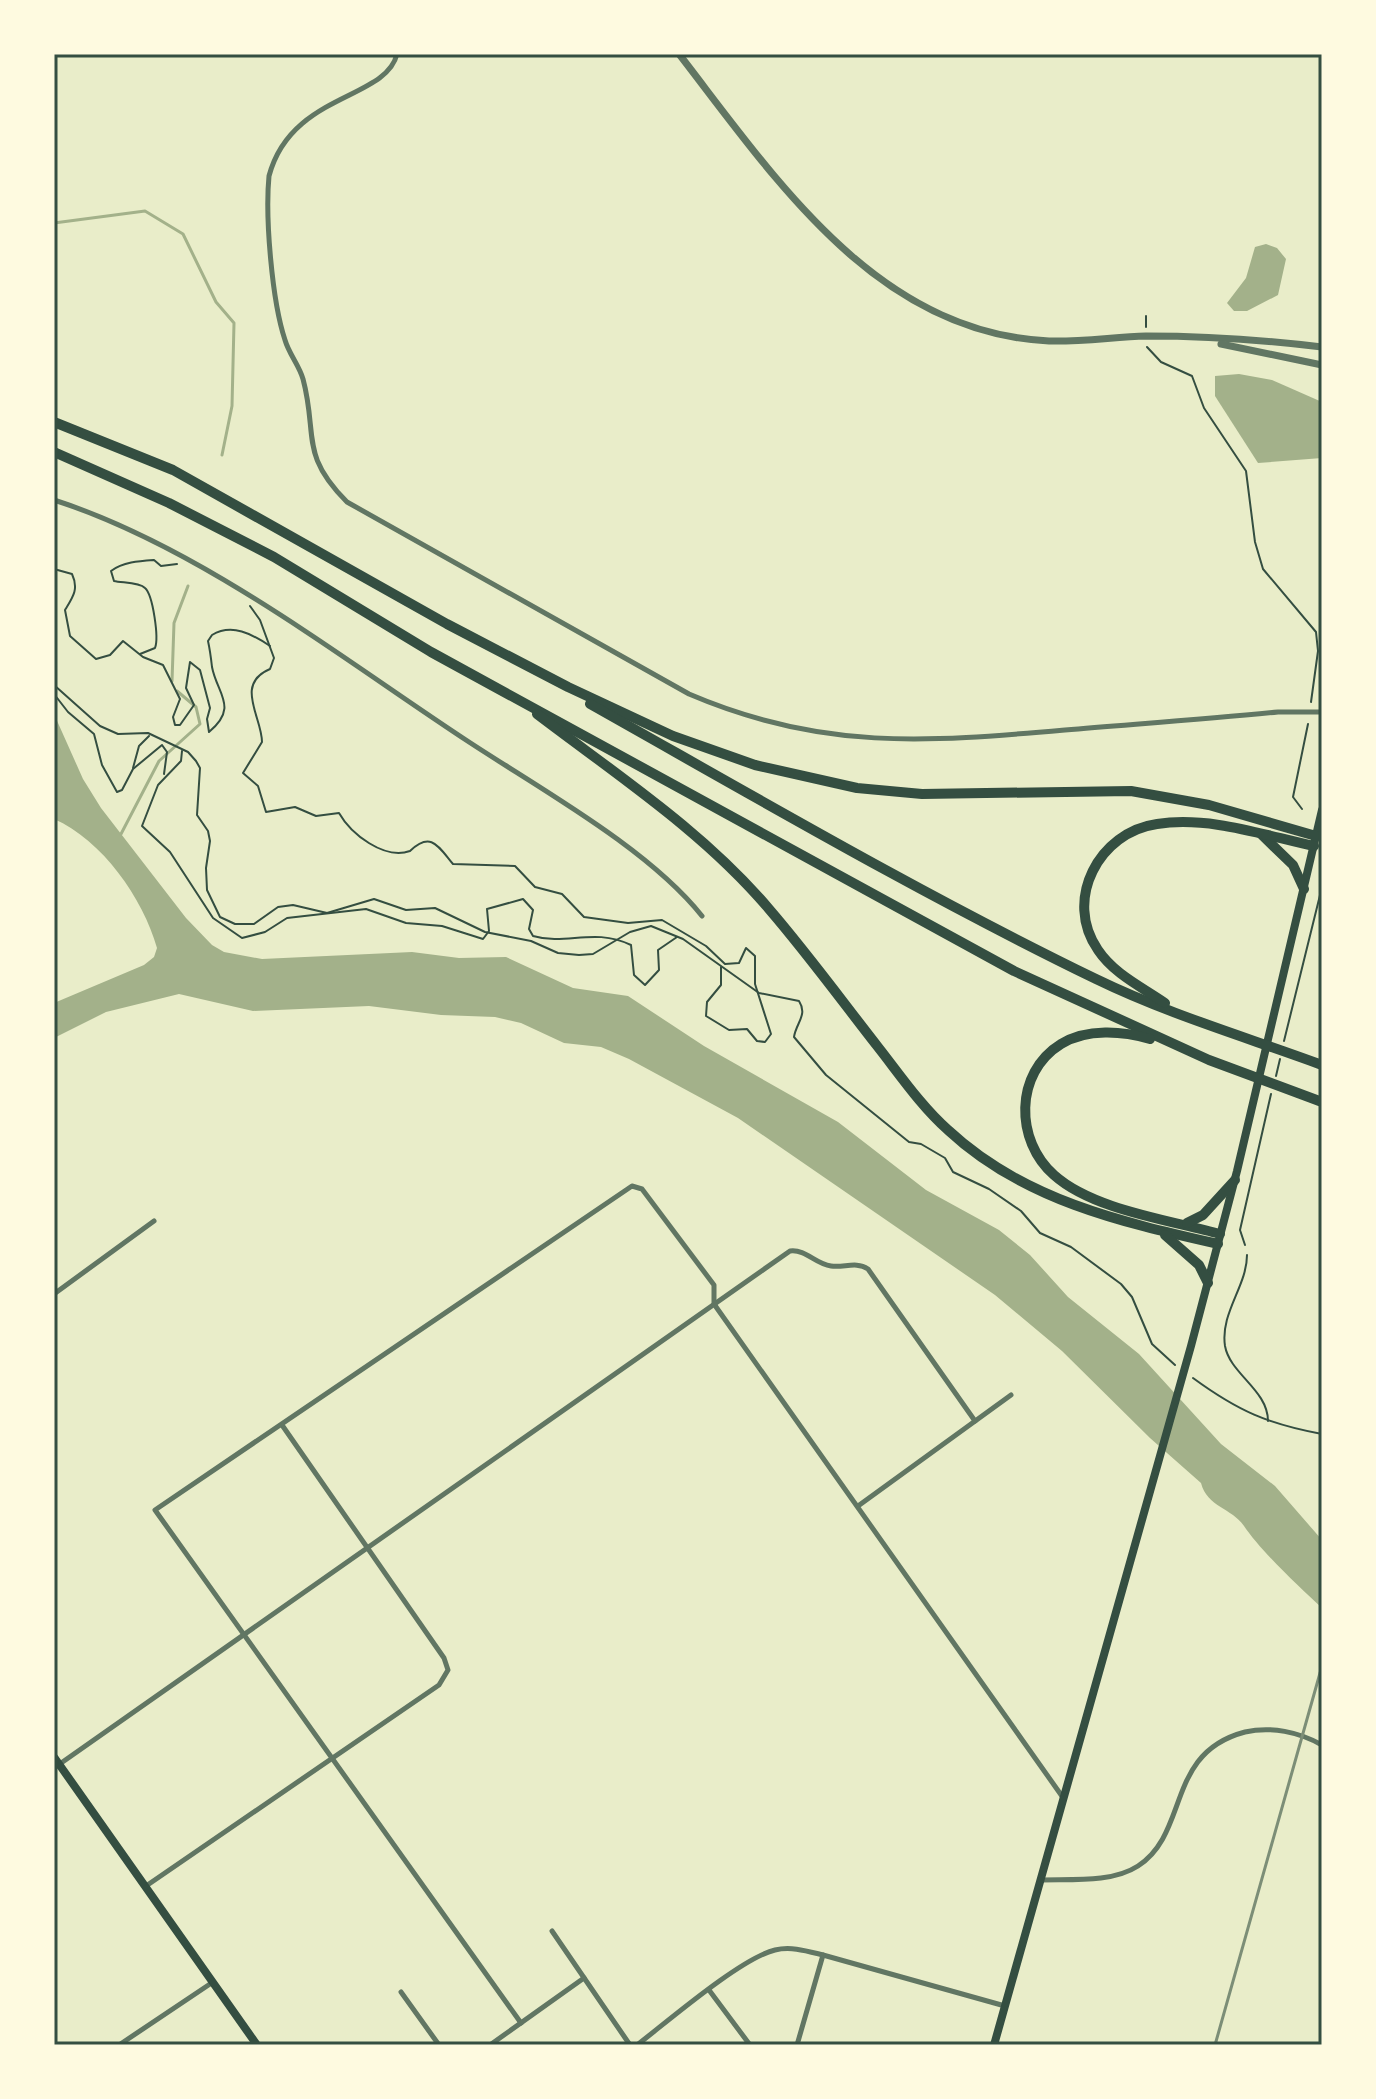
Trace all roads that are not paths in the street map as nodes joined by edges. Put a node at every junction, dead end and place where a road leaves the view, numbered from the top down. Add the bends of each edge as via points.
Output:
1 (397, 54) edge
2 (679, 54) edge
3 (1196, 338) junction
4 (1322, 347) edge
5 (1322, 365) edge
6 (54, 422) edge
7 (54, 452) edge
8 (54, 500) edge
9 (568, 687) junction
10 (514, 696) junction
11 (1322, 712) edge
12 (1322, 810) edge
13 (1261, 834) junction
14 (1315, 841) junction
15 (1304, 889) junction
16 (702, 916) dead end
17 (1187, 1017) junction
18 (1215, 1062) junction
19 (1322, 1065) edge
20 (1322, 1102) edge
21 (1235, 1180) junction
22 (154, 1221) dead end
23 (1184, 1224) junction
24 (1157, 1230) junction
25 (1219, 1239) junction
26 (1208, 1283) junction
27 (54, 1294) edge
28 (714, 1304) junction
29 (1011, 1395) dead end
30 (975, 1421) junction
31 (281, 1424) junction
32 (858, 1506) junction
33 (367, 1548) junction
34 (244, 1635) junction
35 (1322, 1745) edge
36 (332, 1758) junction
37 (56, 1763) edge
38 (1065, 1800) junction
39 (1041, 1880) junction
40 (145, 1886) junction
41 (552, 1931) dead end
42 (823, 1955) junction
43 (584, 1978) junction
44 (213, 1982) junction
45 (709, 1990) junction
46 (401, 1992) dead end
47 (1005, 2006) junction
48 (521, 2023) junction
49 (119, 2045) edge
50 (257, 2045) edge
51 (439, 2045) edge
52 (490, 2045) edge
53 (630, 2045) edge
54 (637, 2045) edge
55 (750, 2045) edge
56 (797, 2045) edge
57 (994, 2045) edge

1 - 11 street via 375,82 324,105 296,125 273,159 267,193 278,303 285,343 303,378 312,452 347,502 689,694 789,729 868,740 937,740
2 - 3 street via 804,212 880,282 940,316 995,334 1050,341
3 - 4 street
3 - 5 street
6 - 9 highway via 173,470
7 - 10 highway via 212,524
8 - 16 street via 170,551 271,611 603,832 663,876
9 - 14 highway via 673,736 800,778 930,795 1131,791 1209,805
9 - 17 highway via 942,901 1098,980
10 - 18 highway via 1014,971
10 - 24 highway via 726,863 769,908 947,1130 984,1159 1059,1201
12 - 14 main road
13 - 14 highway
13 - 15 highway via 1293,865
13 - 17 highway via 1193,821 1151,824 1115,842 1089,879 1084,908 1098,952 1125,978
14 - 15 main road
15 - 21 main road
17 - 19 highway
18 - 20 highway
18 - 23 highway via 1133,1034 1084,1035 1044,1058 1032,1075 1025,1104 1032,1148 1062,1183 1083,1195
21 - 23 highway via 1203,1215
21 - 25 main road
22 - 27 street
23 - 25 highway
24 - 25 highway
24 - 26 highway via 1191,1255
25 - 26 main road
26 - 38 main road
28 - 30 street via 790,1251 828,1266 861,1264
28 - 31 street via 714,1285 642,1189 632,1186
28 - 32 street
28 - 33 street
29 - 30 street
30 - 32 street
31 - 33 street
31 - 34 street via 155,1510
32 - 38 street
33 - 34 street
33 - 36 street via 448,1670 439,1685
34 - 36 street
34 - 37 street
35 - 39 street via 1297,1733 1265,1730 1222,1740 1200,1758 1162,1836 1140,1865 1118,1874
36 - 40 street
36 - 48 street
37 - 40 main road
38 - 39 main road
39 - 47 main road
40 - 44 main road
41 - 43 street
42 - 45 street via 774,1950
42 - 47 street
42 - 56 street
43 - 48 street
43 - 53 street
44 - 49 street
44 - 50 main road
45 - 54 street
45 - 55 street
46 - 51 street
47 - 57 main road
48 - 52 street

